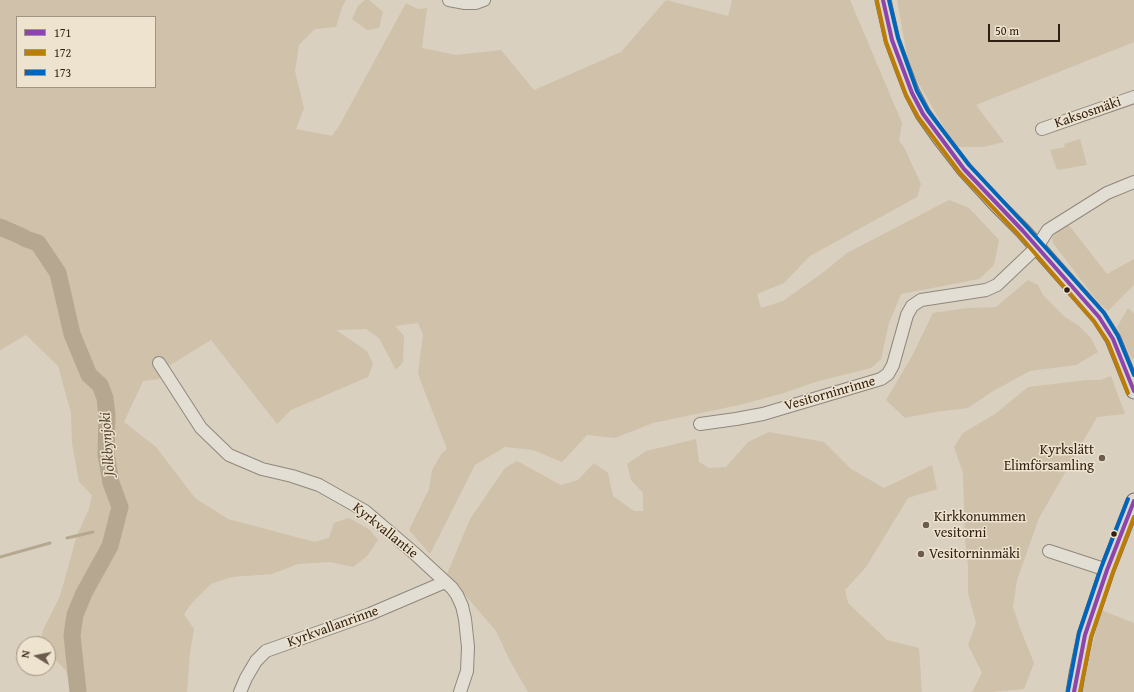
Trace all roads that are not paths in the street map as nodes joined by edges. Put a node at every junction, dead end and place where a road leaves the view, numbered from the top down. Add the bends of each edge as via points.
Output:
1 (448, 0) edge
2 (484, 0) edge
3 (883, 0) edge
4 (1134, 96) edge
5 (1042, 129) dead end
6 (1134, 182) edge
7 (1037, 247) junction
8 (160, 363) dead end
9 (1134, 391) edge
10 (700, 424) dead end
11 (1133, 507) edge
12 (1049, 551) dead end
13 (1107, 570) junction
14 (445, 582) junction
15 (240, 692) edge
16 (460, 692) edge
17 (1074, 692) edge

1 - 2 street via 476,3
3 - 7 main road via 892,40 912,93 923,114 964,169
4 - 5 street, Kaksosmäki
6 - 7 street, Vesitorninrinne via 1107,193 1048,230
7 - 9 main road via 1099,317 1113,339
7 - 10 street, Vesitorninrinne via 997,285 986,290 922,300 912,306 907,315 893,365 888,374 881,379 763,414
8 - 14 street, Kyrkvallantie via 201,428 229,455 262,469 319,485 365,511
11 - 13 main road
12 - 13 street
13 - 17 main road via 1085,636
14 - 15 street, Kyrkvallanrinne via 370,614 266,651 256,661
14 - 16 street, Kyrkvallantie via 459,600 467,632 467,667

